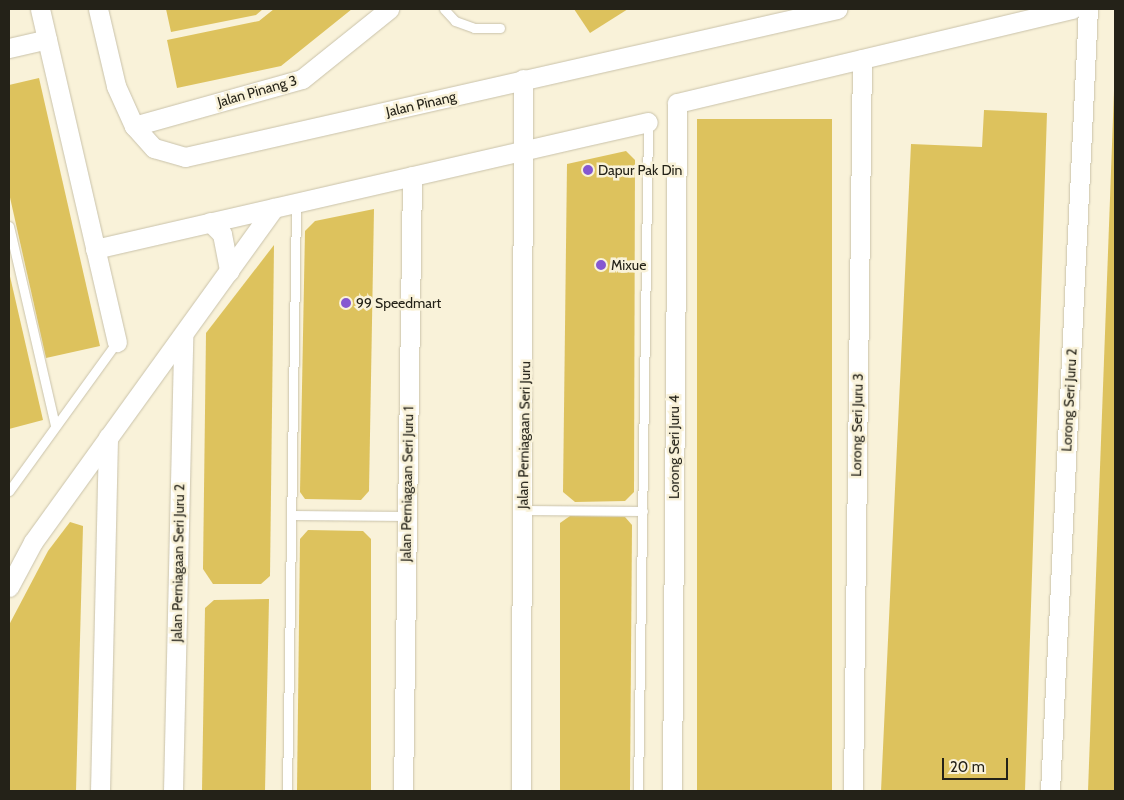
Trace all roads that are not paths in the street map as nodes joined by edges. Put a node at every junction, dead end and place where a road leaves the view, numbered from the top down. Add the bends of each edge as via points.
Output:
1 (40, 9) edge
2 (98, 9) edge
3 (389, 9) edge
4 (444, 9) edge
5 (837, 9) edge
6 (1073, 9) edge
7 (1088, 9) edge
8 (500, 28) dead end
9 (47, 39) junction
10 (9, 48) edge
11 (862, 59) junction
12 (523, 79) junction
13 (648, 122) joint
14 (134, 126) junction
15 (526, 150) junction
16 (412, 176) junction
17 (296, 202) junction
18 (274, 208) junction
19 (210, 222) junction
20 (9, 226) edge
21 (95, 249) junction
22 (229, 271) junction
23 (183, 335) junction
24 (116, 342) joint
25 (55, 426) junction
26 (108, 438) junction
27 (9, 491) edge
28 (523, 510) junction
29 (643, 511) junction
30 (292, 516) junction
31 (407, 516) junction
32 (9, 587) edge
33 (100, 791) edge
34 (173, 791) edge
35 (287, 791) edge
36 (403, 791) edge
37 (520, 791) edge
38 (638, 791) edge
39 (672, 791) edge
40 (853, 791) edge
41 (1050, 791) edge

1 - 9 street
2 - 14 street, Jalan Pinang via 116,86
3 - 14 street, Jalan Pinang 3 via 302,79
4 - 8 lane via 455,21 474,28
5 - 12 street, Jalan Pinang
6 - 11 street
7 - 41 street, Lorong Seri Juru 2
9 - 10 street
9 - 21 street
11 - 39 street, Lorong Seri Juru 4 via 677,103
11 - 40 street, Lorong Seri Juru 3
12 - 14 street, Jalan Pinang via 186,157 154,148
12 - 15 street, Jalan Perniagaan Seri Juru
13 - 15 street
13 - 29 lane
15 - 16 street
15 - 28 street, Jalan Perniagaan Seri Juru
16 - 17 street
16 - 31 street, Jalan Perniagaan Seri Juru 1
17 - 18 street
17 - 30 lane
18 - 19 street
18 - 22 street
19 - 21 street
19 - 22 street via 222,234
20 - 25 lane
21 - 24 street
22 - 23 street
23 - 26 street
23 - 34 street, Jalan Perniagaan Seri Juru 2
24 - 25 lane
25 - 27 lane
26 - 32 street via 33,542
26 - 33 street
28 - 29 lane
28 - 37 street, Jalan Perniagaan Seri Juru
29 - 38 lane
30 - 31 lane
30 - 35 lane
31 - 36 street, Jalan Perniagaan Seri Juru 1

